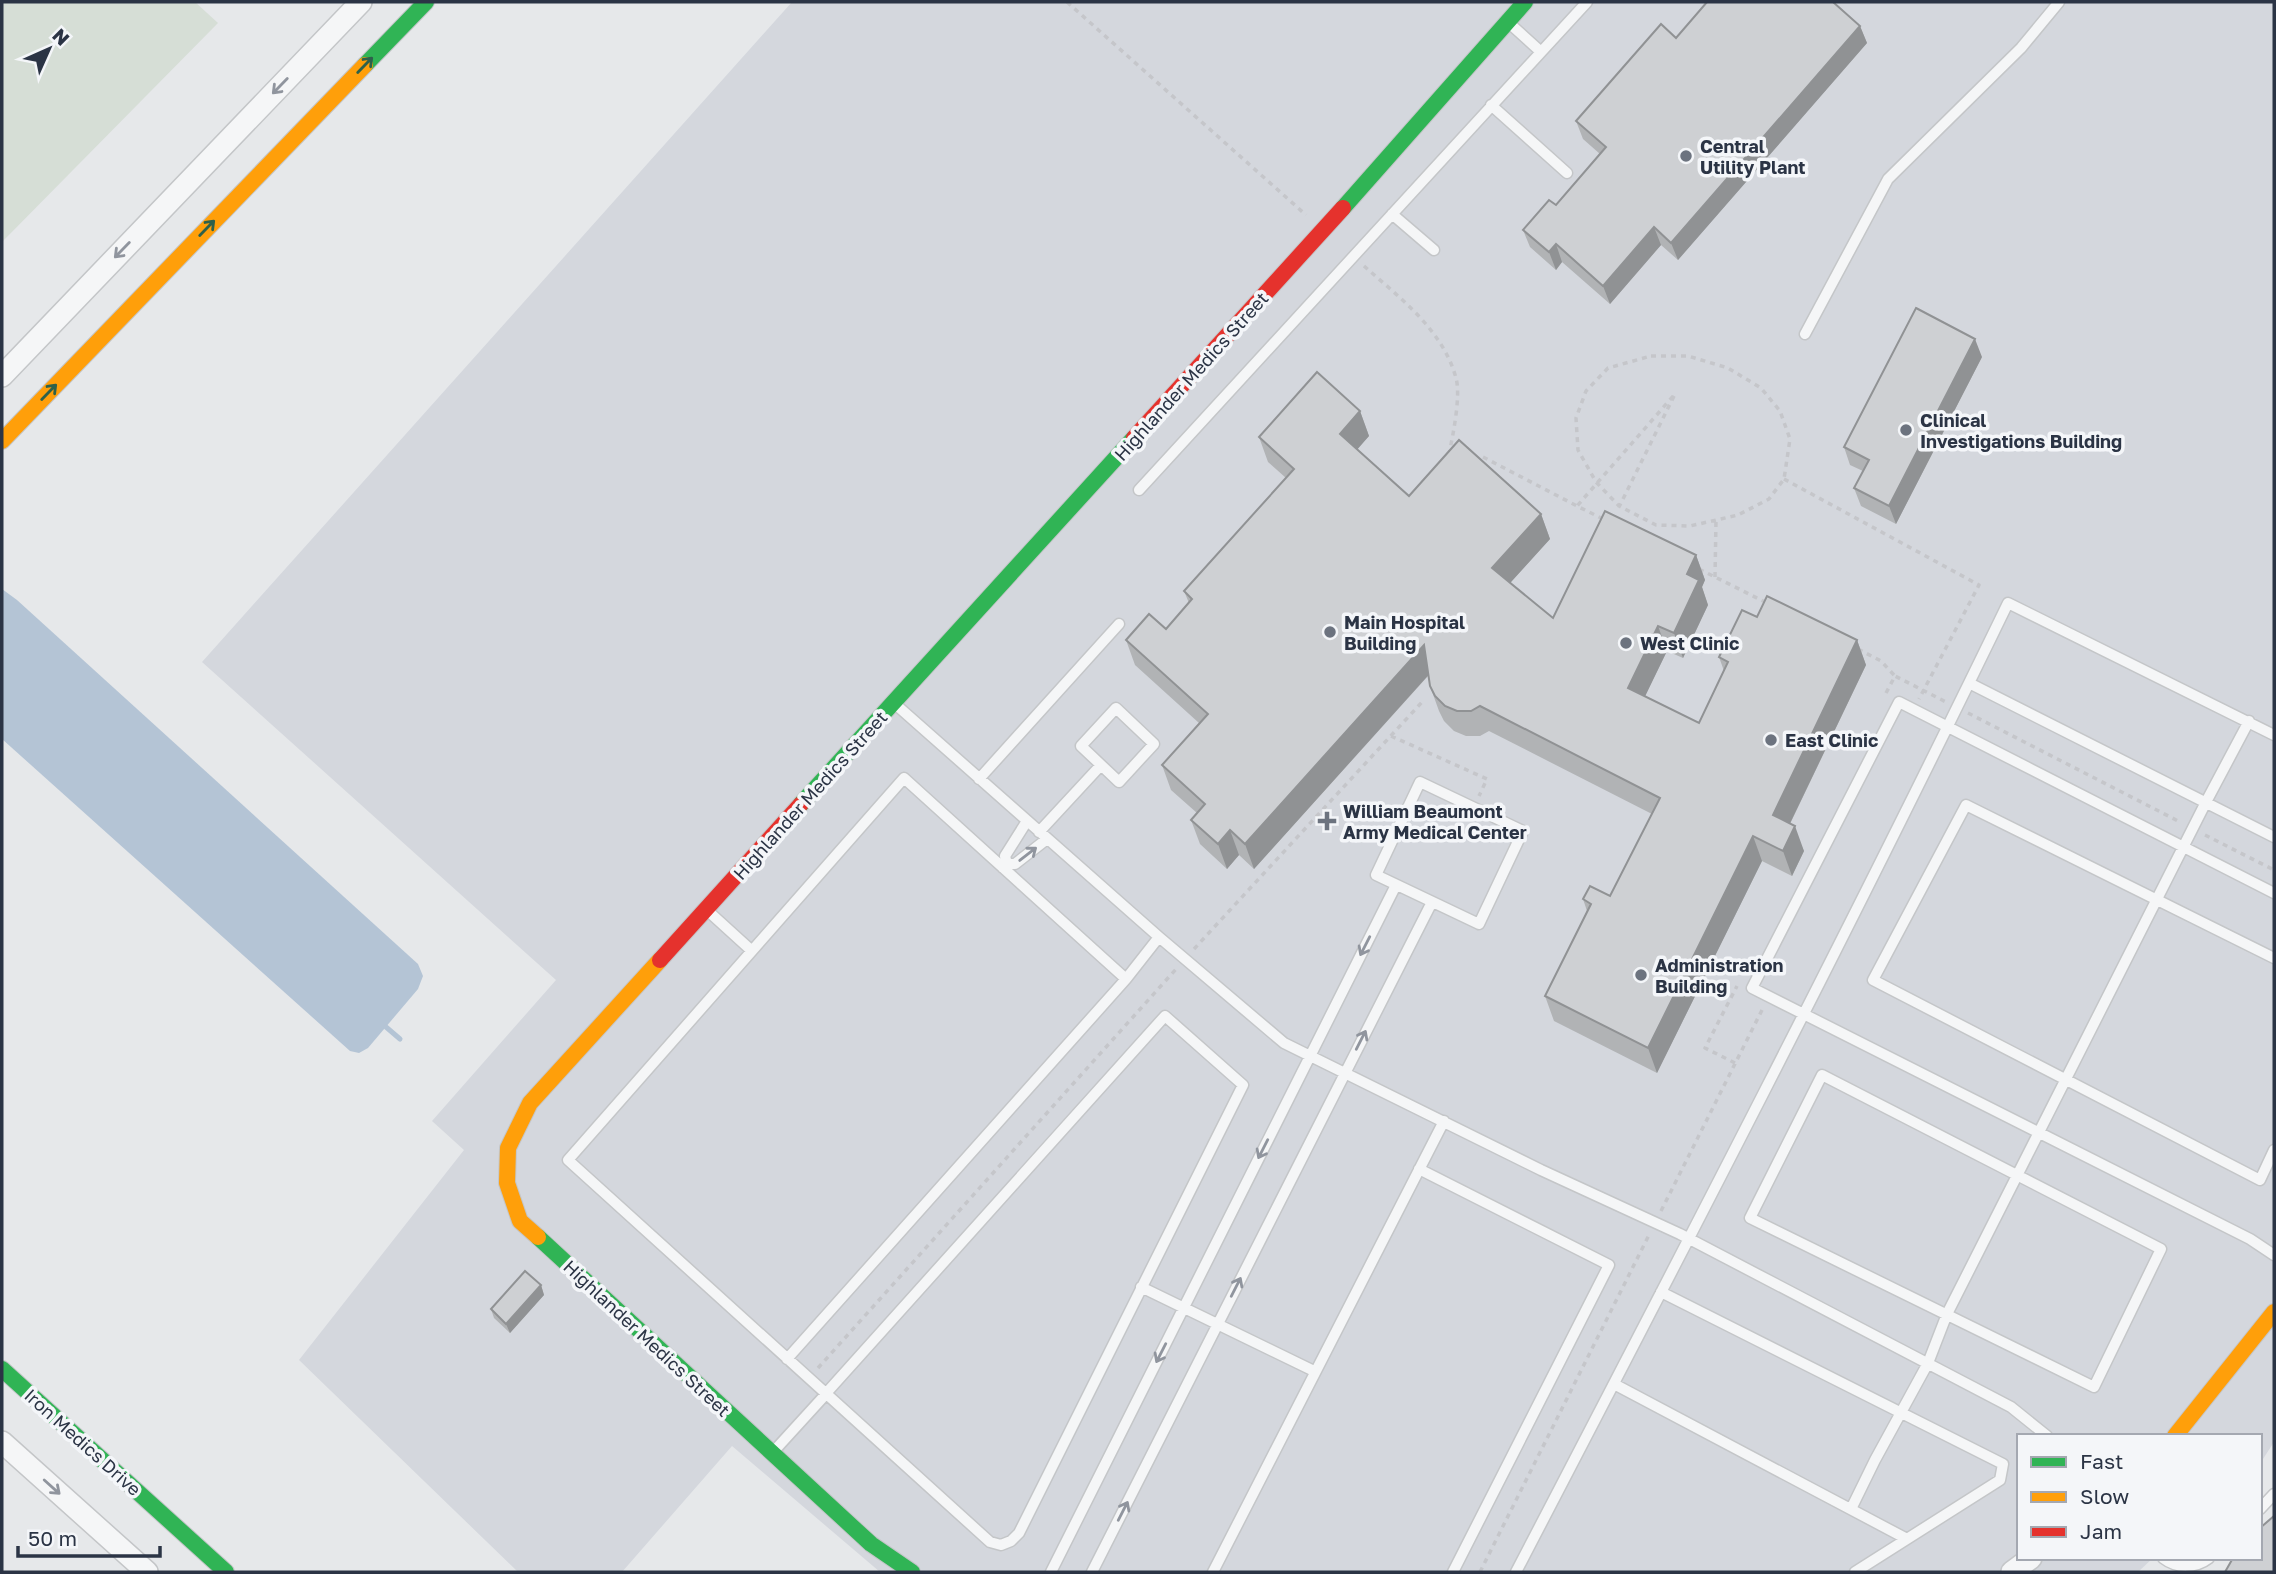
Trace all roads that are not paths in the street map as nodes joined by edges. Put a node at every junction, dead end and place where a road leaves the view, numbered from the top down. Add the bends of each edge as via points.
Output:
1 (361, 2) edge
2 (426, 2) edge
3 (1525, 2) edge
4 (1587, 2) edge
5 (2059, 2) edge
6 (1508, 22) junction
7 (1540, 51) junction
8 (1491, 105) junction
9 (1567, 173) dead end
10 (1392, 214) junction
11 (1434, 250) dead end
12 (1805, 334) dead end
13 (2, 376) edge
14 (2, 441) edge
15 (1139, 490) dead end
16 (1119, 624) dead end
17 (1969, 683) junction
18 (894, 703) junction
19 (2249, 721) junction
20 (1947, 727) junction
21 (2274, 734) edge
22 (1101, 765) junction
23 (979, 779) junction
24 (2206, 803) junction
25 (1027, 821) junction
26 (1043, 835) junction
27 (2274, 837) edge
28 (2183, 847) junction
29 (1005, 866) junction
30 (1396, 885) junction
31 (2274, 893) edge
32 (2157, 899) junction
33 (1432, 902) junction
34 (706, 909) junction
35 (1159, 937) junction
36 (752, 951) junction
37 (2274, 958) edge
38 (1126, 979) junction
39 (1802, 1014) junction
40 (1310, 1056) junction
41 (1345, 1072) junction
42 (2067, 1080) junction
43 (1444, 1121) junction
44 (2040, 1133) junction
45 (2274, 1150) edge
46 (1419, 1169) junction
47 (2018, 1176) junction
48 (1689, 1238) junction
49 (2274, 1255) edge
50 (1141, 1287) junction
51 (1661, 1292) junction
52 (1184, 1307) junction
53 (2274, 1312) edge
54 (1947, 1314) junction
55 (1218, 1323) junction
56 (787, 1359) junction
57 (1928, 1363) junction
58 (2, 1369) edge
59 (1314, 1371) junction
60 (1614, 1384) junction
61 (826, 1394) junction
62 (1901, 1413) junction
63 (2045, 1434) edge
64 (2177, 1434) edge
65 (2, 1442) edge
66 (772, 1453) junction
67 (2274, 1494) edge
68 (2262, 1507) edge
69 (1851, 1509) junction
70 (1907, 1539) junction
71 (2028, 1560) edge
72 (2166, 1560) edge
73 (2206, 1560) edge
74 (147, 1572) edge
75 (226, 1572) edge
76 (912, 1572) edge
77 (1051, 1572) edge
78 (1092, 1572) edge
79 (1213, 1572) edge
80 (1453, 1572) edge
81 (1516, 1572) edge
82 (1855, 1572) edge
83 (2012, 1572) edge

1 -> 13 street
14 -> 2 street
3 - 6 street, Highlander Medics Street
4 - 7 lane
5 - 12 lane via 2021,48 1888,179
6 - 7 lane
6 - 18 street, Highlander Medics Street
7 - 8 lane
8 - 9 lane
8 - 10 lane
10 - 11 lane
10 - 15 lane
16 - 23 lane
17 - 19 lane via 2008,603
17 - 20 lane
17 - 24 lane
18 - 23 lane
18 - 34 street, Highlander Medics Street
19 - 21 lane
19 - 24 lane
20 - 28 lane
20 - 39 lane
20 - 39 lane via 1899,702 1752,988
22 - 22 lane via 1119,782 1154,744 1116,708 1081,746
22 - 26 lane
23 - 25 lane
24 - 27 lane
24 - 28 lane
25 - 26 lane
25 - 29 lane
29 -> 26 lane via 1015,864
26 - 35 lane
28 - 31 lane
28 - 32 lane
29 - 36 lane via 904,778
29 - 38 lane
30 - 33 lane
30 - 33 lane via 1376,875 1420,782 1523,831 1479,925
30 -> 40 lane
32 - 37 lane
32 - 42 lane
32 - 42 lane via 1966,805 1873,980
41 -> 33 lane
34 - 36 lane
34 - 66 street, Highlander Medics Street via 530,1102 508,1148 507,1183 520,1221
35 - 38 lane
35 - 40 lane via 1284,1043
36 - 56 lane via 568,1160
38 - 56 lane
39 - 44 lane
39 - 48 lane
40 - 41 lane
40 -> 52 lane
41 - 43 lane
55 -> 41 lane
42 - 44 lane
42 - 45 lane via 2260,1180
43 - 46 lane
43 - 48 lane
44 - 47 lane
44 - 49 lane
46 - 59 lane
46 - 80 lane via 1609,1265
47 - 54 lane
47 - 54 lane via 2161,1249 2094,1387
47 - 54 lane via 1822,1075 1750,1218
48 - 51 lane
48 - 57 lane
50 - 52 lane
50 - 61 lane via 1018,1533 1001,1545 990,1542
50 - 61 lane via 1243,1085 1165,1016
51 - 60 lane
51 - 62 lane
52 - 55 lane
52 -> 77 lane
53 - 64 street
54 - 57 lane
55 - 59 lane
78 -> 55 lane
56 - 61 lane
57 - 62 lane
57 - 63 lane via 2011,1407
58 - 75 street, Iron Medics Drive
59 - 79 lane
60 - 69 lane
60 - 81 lane
61 - 66 lane
62 - 69 lane
62 - 70 lane via 2003,1464 2000,1480
65 -> 74 street
66 - 76 street, Highlander Medics Street via 871,1544
67 - 68 lane
69 - 70 lane
70 - 82 lane
71 - 83 street
72 - 73 lane via 2185,1567

